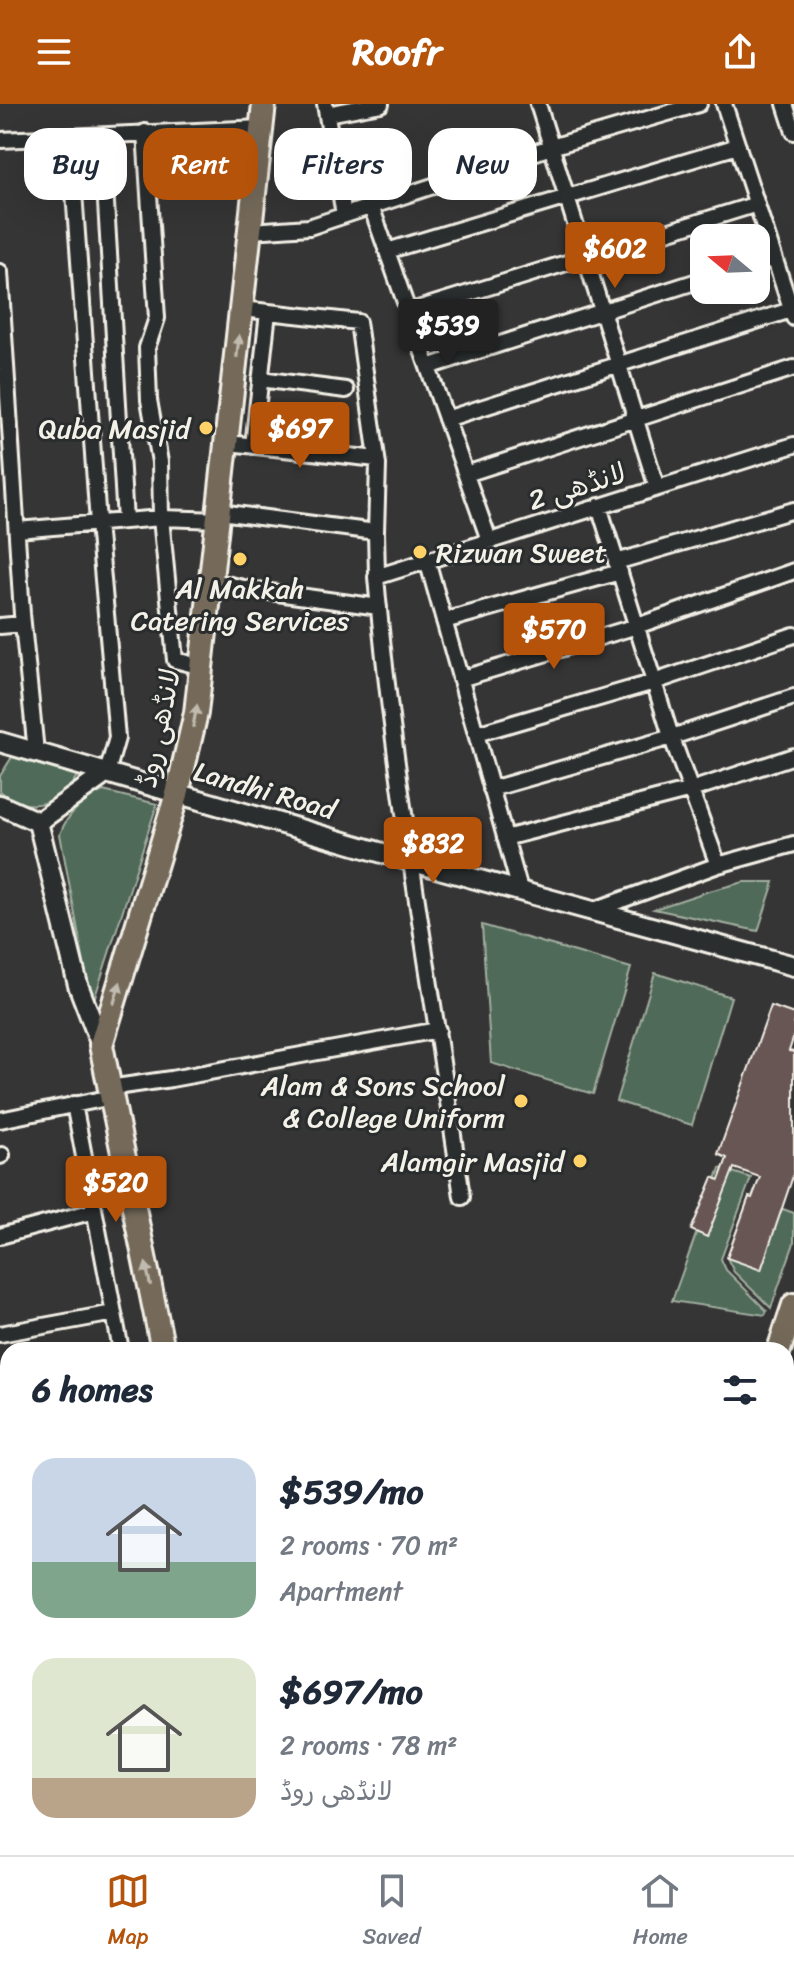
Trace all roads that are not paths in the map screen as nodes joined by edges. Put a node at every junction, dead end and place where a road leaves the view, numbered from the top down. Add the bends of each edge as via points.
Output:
1 (264, 104) edge
2 (381, 104) edge
3 (538, 104) edge
4 (699, 104) edge
5 (724, 104) edge
6 (785, 104) edge
7 (326, 109) edge
8 (258, 128) edge
9 (262, 128) junction
10 (794, 132) edge
11 (24, 139) edge
12 (0, 140) edge
13 (738, 146) junction
14 (551, 147) junction
15 (567, 197) junction
16 (75, 200) edge
17 (106, 200) edge
18 (149, 200) edge
19 (757, 204) junction
20 (371, 206) junction
21 (344, 215) junction
22 (251, 231) junction
23 (387, 251) junction
24 (585, 257) junction
25 (774, 258) junction
26 (770, 259) edge
27 (0, 272) edge
28 (690, 283) edge
29 (242, 309) junction
30 (602, 310) junction
31 (268, 312) junction
32 (408, 312) junction
33 (792, 314) edge
34 (619, 366) junction
35 (428, 367) junction
36 (794, 368) edge
37 (260, 379) junction
38 (346, 390) dead end
39 (446, 419) junction
40 (635, 420) junction
41 (228, 443) junction
42 (794, 445) edge
43 (253, 446) junction
44 (377, 459) junction
45 (6, 461) edge
46 (466, 474) junction
47 (657, 488) junction
48 (599, 506) junction
49 (794, 510) edge
50 (220, 516) junction
51 (161, 518) junction
52 (125, 521) junction
53 (98, 523) junction
54 (17, 530) junction
55 (376, 532) junction
56 (489, 540) junction
57 (427, 560) junction
58 (618, 567) junction
59 (794, 571) edge
60 (377, 576) junction
61 (213, 581) junction
62 (379, 607) junction
63 (444, 621) junction
64 (23, 624) junction
65 (0, 626) edge
66 (637, 626) junction
67 (794, 635) edge
68 (202, 667) junction
69 (460, 679) junction
70 (654, 682) junction
71 (794, 697) edge
72 (476, 734) junction
73 (672, 737) junction
74 (0, 742) edge
75 (36, 752) junction
76 (794, 756) edge
77 (107, 773) junction
78 (491, 789) junction
79 (691, 790) junction
80 (177, 794) junction
81 (0, 805) edge
82 (38, 822) junction
83 (505, 838) junction
84 (794, 844) edge
85 (410, 861) junction
86 (718, 865) junction
87 (520, 890) junction
88 (594, 910) junction
89 (794, 966) edge
90 (438, 1030) junction
91 (101, 1045) junction
92 (111, 1092) junction
93 (74, 1104) junction
94 (0, 1120) edge
95 (462, 1197) dead end
96 (94, 1211) junction
97 (0, 1236) edge
98 (794, 1305) edge
99 (114, 1313) junction
100 (0, 1334) edge
101 (119, 1342) edge
102 (161, 1342) edge
103 (782, 1342) edge

1 - 9 main road, لانڈھی روڈ
2 - 7 street
3 - 14 street
4 - 14 street
5 - 13 street
6 - 10 street
7 - 21 street
8 - 9 street
9 - 22 main road, لانڈھی روڈ
11 - 12 street
13 - 15 street
13 - 19 street
14 - 15 street
14 - 20 street
15 - 23 street
15 - 24 street
16 - 53 street
17 - 52 street
18 - 51 street via 157,318 147,348
19 - 24 street
19 - 25 street
20 - 21 street
20 - 23 street
21 - 22 street via 309,227
22 - 29 main road, لانڈھی روڈ
23 - 32 street
24 - 30 street
24 - 32 street
25 - 26 street
25 - 33 street
27 - 45 street
28 - 30 street
29 - 31 street
41 -> 29 main road, لانڈھی روڈ
30 - 34 street
30 - 35 street
31 - 37 street
31 - 44 street via 358,322
32 - 35 street
33 - 34 street
34 - 39 street
34 - 40 street
35 - 39 street
36 - 40 street
37 - 38 street
37 - 43 street
39 - 46 street
40 - 46 street
40 - 47 street
41 - 43 street
41 - 50 main road, لانڈھی روڈ
42 - 47 street, لانڈھی 2
43 - 44 street
44 - 55 street
45 - 54 street
46 - 56 street
47 - 48 street, لانڈھی 2
48 - 56 street, لانڈھی 2
48 - 58 street
49 - 58 street
50 - 51 street
50 - 55 street
50 - 61 main road, لانڈھی روڈ
51 - 52 street
51 - 68 street via 175,660
52 - 53 street
53 - 54 street
53 - 77 street via 117,738
54 - 64 street
55 - 60 street
56 - 57 street, لانڈھی 2
57 - 60 street, لانڈھی 2
57 - 63 street
58 - 63 street
58 - 66 street
59 - 66 street
60 - 62 street
61 - 62 street
61 - 68 main road, لانڈھی روڈ
62 - 85 street
63 - 69 street
64 - 65 street
64 - 75 street
66 - 69 street
66 - 70 street
67 - 70 street
80 -> 68 main road, لانڈھی روڈ
69 - 72 street
70 - 72 street
70 - 73 street
71 - 73 street
72 - 78 street
73 - 78 street
73 - 79 street
74 - 75 street, Landhi Road
75 - 77 street, Landhi Road
76 - 79 street
77 - 80 street, Landhi Road
77 - 82 street
78 - 83 street
79 - 83 street
79 - 86 street
80 - 85 street, Landhi Road
91 -> 80 main road, لانڈھی روڈ
81 - 82 street
82 - 91 street via 78,985
83 - 87 street
84 - 86 street
85 - 87 street, Landhi Road
85 - 90 street
86 - 88 street
87 - 88 street, Landhi Road
88 - 89 street, Landhi Road
90 - 92 street
90 - 95 street
91 - 92 main road, لانڈھی روڈ
92 - 93 street
102 -> 92 main road, لانڈھی روڈ
93 - 94 street
93 - 96 street
96 - 97 street
96 - 99 street
98 - 103 main road
99 - 100 street
99 - 101 street

